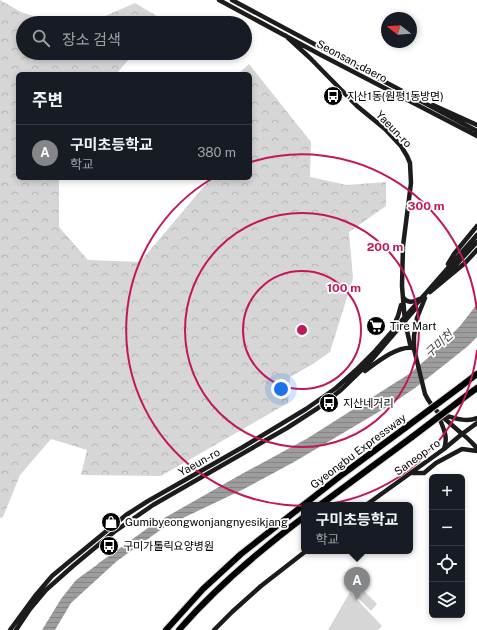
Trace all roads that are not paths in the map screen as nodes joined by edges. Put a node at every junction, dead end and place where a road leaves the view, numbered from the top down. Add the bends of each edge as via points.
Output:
1 (219, 0) edge
2 (232, 0) edge
3 (249, 16) edge
4 (252, 18) edge
5 (286, 36) junction
6 (312, 43) junction
7 (310, 49) junction
8 (310, 58) junction
9 (407, 94) junction
10 (420, 107) junction
11 (477, 126) edge
12 (477, 131) edge
13 (477, 136) edge
14 (477, 140) edge
15 (477, 226) edge
16 (477, 234) edge
17 (477, 242) edge
18 (477, 250) edge
19 (440, 276) junction
20 (430, 292) junction
21 (402, 297) junction
22 (424, 297) junction
23 (404, 319) junction
24 (390, 334) junction
25 (413, 349) junction
26 (477, 374) edge
27 (354, 378) junction
28 (477, 388) edge
29 (437, 413) junction
30 (477, 418) edge
31 (477, 423) edge
32 (462, 434) junction
33 (477, 448) edge
34 (444, 449) junction
35 (477, 451) edge
36 (411, 473) junction
37 (306, 502) edge
38 (324, 502) edge
39 (370, 502) edge
40 (301, 506) edge
41 (301, 519) edge
42 (302, 554) edge
43 (10, 630) edge
44 (16, 630) edge
45 (166, 630) edge
46 (179, 630) edge
47 (214, 630) edge

1 - 3 street, Seonsan-daero
2 - 6 street, Seonsan-daero
4 - 5 street, Seonsan-daero
5 - 7 street, Seonsan-daero
5 - 8 street, Yaeun-ro
6 - 7 street
6 - 9 street, Seonsan-daero
7 - 8 street
7 - 10 street, Seonsan-daero
8 - 21 street, Yaeun-ro via 401,146 410,163 411,183 403,246
9 - 11 street
9 - 12 street, Seonsan-daero
10 - 13 street, Seonsan-daero
10 - 14 street
15 - 19 street
16 - 19 street, Yaeun-ro
17 - 20 street, Yaeun-ro
18 - 20 street
19 - 22 street, Yaeun-ro
20 - 22 street, Yaeun-ro
21 - 22 street via 411,302
21 - 23 street, Yaeun-ro
21 - 24 street via 398,316
22 - 23 street, Yaeun-ro
22 - 25 street via 416,322
23 - 24 street, Yaeun-ro
23 - 25 street
23 - 27 street, Yaeun-ro
24 - 43 street, Yaeun-ro via 336,388 306,409 126,515 52,576
25 - 27 street via 403,348
25 - 29 street via 425,394
26 - 37 highway, Gyeongbu Expressway, bridge
27 - 44 street, Yaeun-ro via 318,408 287,428 159,502 114,532 46,590
28 - 38 highway, Gyeongbu Expressway, bridge
29 - 30 street via 465,420
29 - 32 street
29 - 34 street via 446,437
31 - 32 street, Saneop-ro
32 - 33 street
32 - 34 street, Saneop-ro
34 - 36 street, Saneop-ro
35 - 36 street via 462,448 424,473
36 - 39 street, Saneop-ro
40 - 45 highway, Gyeongbu Expressway, bridge via 221,572
41 - 46 highway via 220,586
42 - 47 street via 261,586

